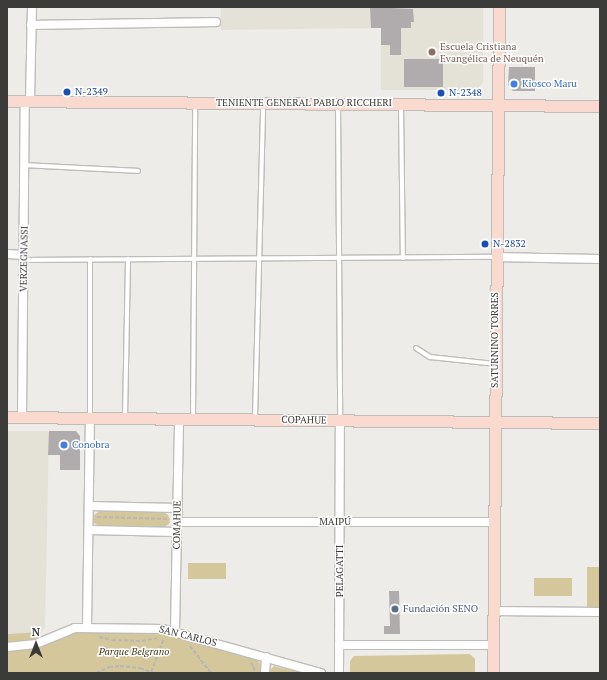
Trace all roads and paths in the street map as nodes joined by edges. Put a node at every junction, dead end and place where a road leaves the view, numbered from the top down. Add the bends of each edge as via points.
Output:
1 (32, 7) edge
2 (499, 7) edge
3 (216, 22) dead end
4 (31, 25) junction
5 (7, 101) edge
6 (28, 101) junction
7 (196, 102) junction
8 (263, 103) junction
9 (338, 104) junction
10 (401, 104) junction
11 (497, 105) junction
12 (600, 106) edge
13 (24, 165) junction
14 (138, 171) dead end
15 (7, 254) edge
16 (24, 257) junction
17 (259, 258) junction
18 (339, 258) junction
19 (403, 258) junction
20 (496, 258) junction
21 (90, 259) junction
22 (128, 259) junction
23 (194, 259) junction
24 (600, 259) edge
25 (416, 348) dead end
26 (495, 364) junction
27 (7, 417) edge
28 (22, 417) junction
29 (90, 418) junction
30 (125, 418) junction
31 (179, 419) junction
32 (193, 419) junction
33 (255, 420) junction
34 (340, 421) junction
35 (495, 422) junction
36 (600, 423) edge
37 (89, 506) junction
38 (177, 508) junction
39 (93, 517) dead end
40 (173, 521) junction
41 (340, 522) junction
42 (494, 522) junction
43 (89, 530) junction
44 (176, 532) junction
45 (493, 611) junction
46 (600, 612) edge
47 (87, 628) junction
48 (175, 631) junction
49 (96, 637) dead end
50 (493, 645) junction
51 (196, 646) dead end
52 (339, 646) junction
53 (7, 647) edge
54 (266, 657) junction
55 (249, 662) dead end
56 (151, 672) junction
57 (96, 673) edge
58 (154, 673) edge
59 (211, 673) edge
60 (255, 673) edge
61 (265, 673) edge
62 (321, 673) edge
63 (339, 673) edge
64 (493, 673) edge

1 - 4 street, VERZEGNASSI
2 - 11 street, SATURNINO TORRES
3 - 4 street
4 - 6 street, VERZEGNASSI
5 - 6 street, TENIENTE GENERAL PABLO RICCHERI
6 - 7 street, TENIENTE GENERAL PABLO RICCHERI
6 - 13 street, VERZEGNASSI
7 - 8 street, TENIENTE GENERAL PABLO RICCHERI
7 - 23 lane
8 - 9 street, TENIENTE GENERAL PABLO RICCHERI
8 - 17 lane
9 - 10 street, TENIENTE GENERAL PABLO RICCHERI
9 - 18 lane
10 - 11 street, TENIENTE GENERAL PABLO RICCHERI
10 - 19 lane
11 - 12 street, TENIENTE GENERAL PABLO RICCHERI
11 - 20 street, SATURNINO TORRES
13 - 14 lane
13 - 16 street, VERZEGNASSI
15 - 16 street
16 - 21 lane
16 - 28 street, VERZEGNASSI
17 - 18 lane
17 - 23 lane
17 - 33 lane
18 - 19 lane
18 - 34 lane
19 - 20 lane
20 - 24 street
20 - 26 street, SATURNINO TORRES
21 - 22 lane
21 - 29 lane
22 - 23 lane
22 - 30 lane
23 - 32 lane
25 - 26 lane via 430,357
26 - 35 street, SATURNINO TORRES
27 - 28 street, COPAHUE
28 - 29 street, COPAHUE
29 - 30 street, COPAHUE
29 - 37 street
30 - 31 street, COPAHUE
31 - 32 street, COPAHUE
31 - 38 street, COMAHUE
32 - 33 street, COPAHUE
33 - 34 street, COPAHUE
34 - 35 street, COPAHUE
34 - 41 street, PELAGATTI
35 - 36 street, COPAHUE
35 - 42 street, SATURNINO TORRES
37 - 38 street
37 - 43 street
38 - 40 street, COMAHUE
39 - 40 path
40 - 41 street, MAIPÚ
40 - 44 street, COMAHUE
41 - 42 street, MAIPÚ
41 - 52 street, PELAGATTI
42 - 45 street, SATURNINO TORRES
43 - 44 street
43 - 47 street
44 - 48 street, COMAHUE
45 - 46 street
45 - 50 street, SATURNINO TORRES
47 - 48 street, SAN CARLOS via 158,628
47 - 53 street, SAN CARLOS via 68,630 31,646
48 - 54 street, SAN CARLOS
49 - 56 path via 142,641 165,638
50 - 52 street
50 - 64 street, SATURNINO TORRES
51 - 59 path via 189,644
52 - 63 street, PELAGATTI
54 - 61 street
54 - 62 street, SAN CARLOS
55 - 60 path via 253,665
56 - 57 path via 120,666 109,667
56 - 58 path

